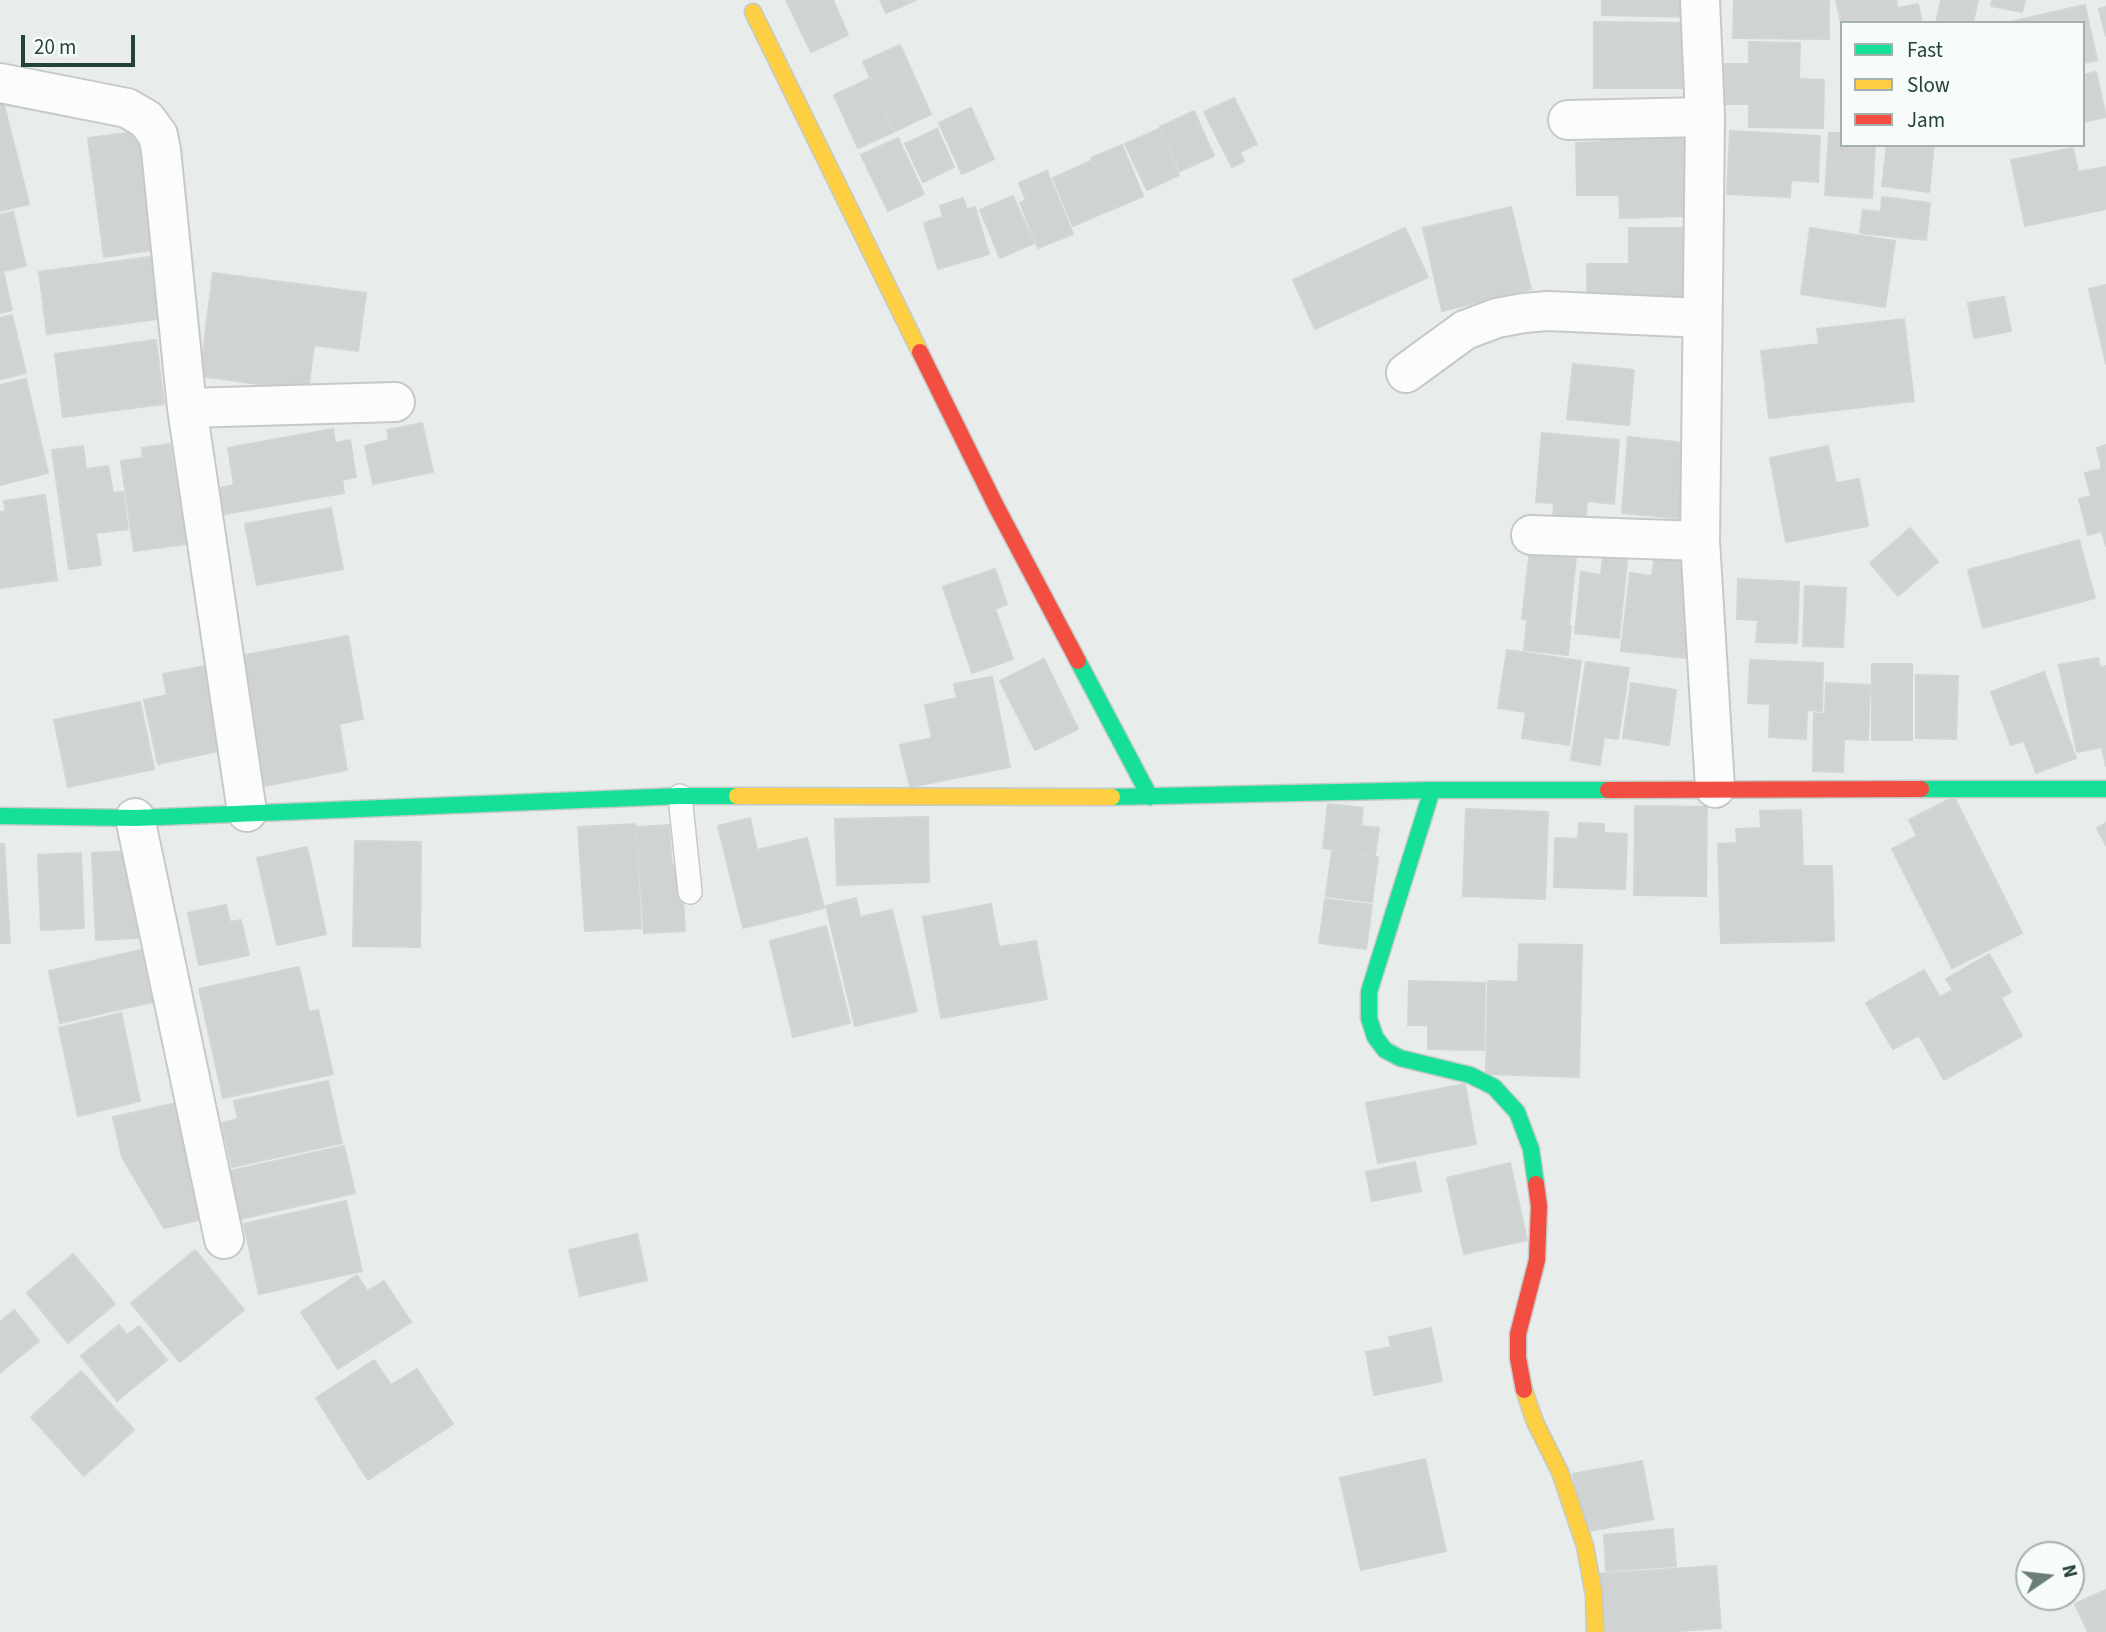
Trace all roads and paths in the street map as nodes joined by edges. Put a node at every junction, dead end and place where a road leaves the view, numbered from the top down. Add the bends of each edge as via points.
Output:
1 (1700, 0) edge
2 (753, 12) dead end
3 (0, 83) edge
4 (1705, 117) junction
5 (1568, 120) dead end
6 (1702, 318) junction
7 (1406, 373) dead end
8 (395, 402) dead end
9 (187, 408) junction
10 (1531, 535) dead end
11 (1700, 541) junction
12 (1715, 788) junction
13 (2106, 789) edge
14 (1432, 790) junction
15 (680, 796) junction
16 (1150, 797) junction
17 (247, 812) junction
18 (0, 816) edge
19 (135, 818) junction
20 (690, 892) dead end
21 (224, 1239) dead end
22 (1595, 1632) edge

1 - 4 street
2 - 16 street via 996,506
3 - 9 street via 127,108 146,119 158,135
4 - 5 street
4 - 6 street
6 - 7 street via 1548,311 1497,318 1465,330
6 - 11 street
8 - 9 street
9 - 17 street
10 - 11 street
11 - 12 street
12 - 13 street
12 - 14 street
14 - 16 street
14 - 22 street via 1369,992 1369,1018 1385,1050 1470,1075 1494,1087 1517,1112 1531,1149 1539,1239 1518,1334 1518,1358 1535,1422 1560,1472 1585,1546
15 - 16 street
15 - 17 street
15 - 20 lane
17 - 19 street
18 - 19 street
19 - 21 street

